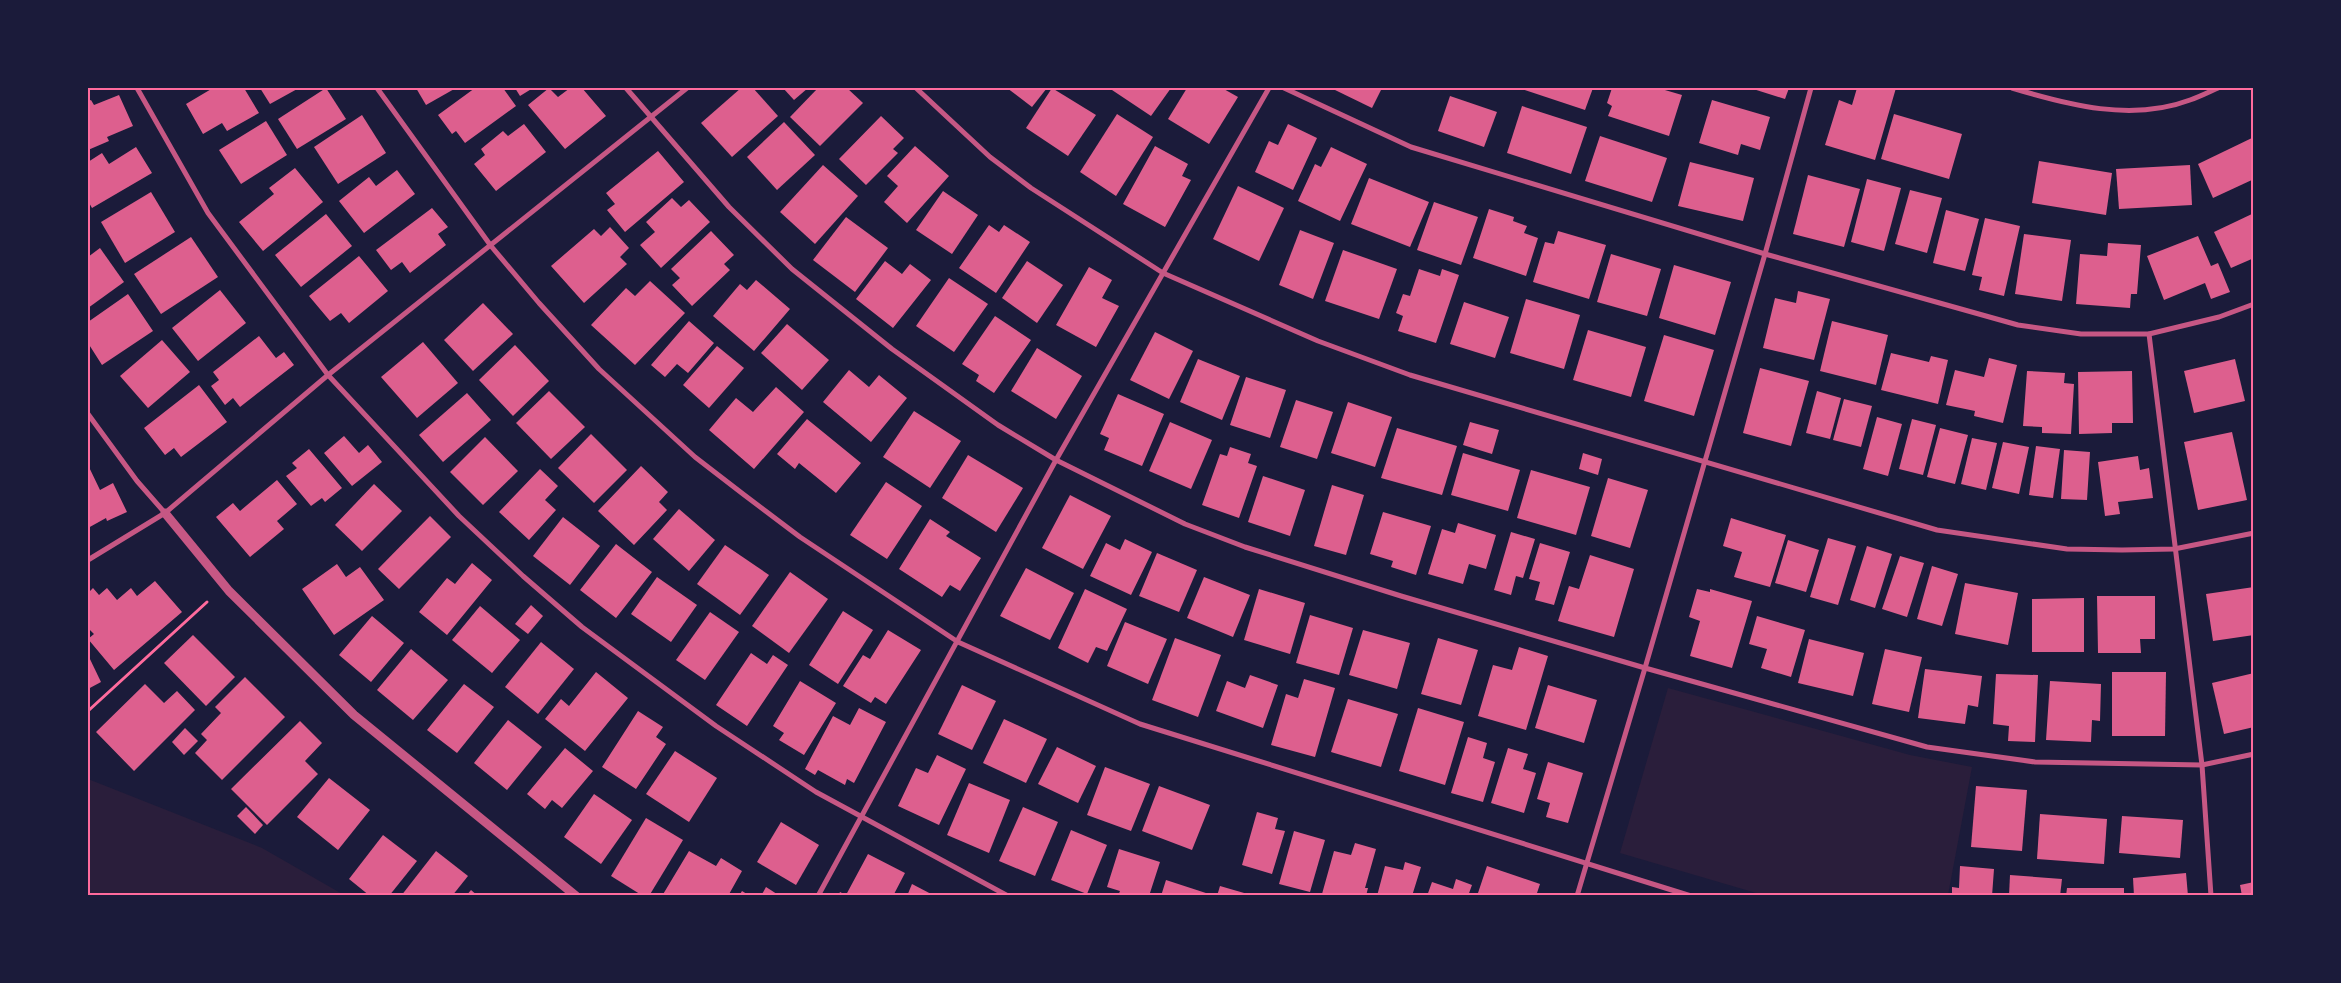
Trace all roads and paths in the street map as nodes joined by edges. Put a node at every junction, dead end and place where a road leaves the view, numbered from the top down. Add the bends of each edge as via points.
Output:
1 (137, 88) edge
2 (378, 88) edge
3 (626, 88) edge
4 (687, 88) edge
5 (916, 88) edge
6 (1269, 88) edge
7 (1284, 88) edge
8 (1811, 88) edge
9 (2012, 88) edge
10 (2218, 88) edge
11 (650, 117) junction
12 (491, 246) junction
13 (1765, 254) junction
14 (1163, 273) junction
15 (2254, 304) edge
16 (2149, 334) junction
17 (328, 374) junction
18 (88, 414) edge
19 (1056, 460) junction
20 (1705, 461) junction
21 (165, 513) junction
22 (2254, 533) edge
23 (2174, 549) junction
24 (88, 560) edge
25 (208, 601) dead end
26 (958, 642) junction
27 (1645, 668) junction
28 (88, 711) edge
29 (2254, 754) edge
30 (2202, 765) junction
31 (860, 818) junction
32 (1586, 864) junction
33 (576, 896) edge
34 (818, 896) edge
35 (1008, 896) edge
36 (1577, 896) edge
37 (1691, 896) edge
38 (2212, 896) edge

1 - 17 street via 208,213
2 - 12 street
3 - 11 street
4 - 11 street
5 - 14 street via 990,157 1031,188
6 - 14 street
7 - 13 street via 1411,147
8 - 13 street
9 - 10 street via 2087,107 2121,110 2153,109 2189,101
11 - 12 street
11 - 19 street via 728,207 792,269 892,349 998,425
12 - 17 street
12 - 26 street via 599,369 695,457 800,537
13 - 16 street via 2018,325 2081,334
13 - 20 street
14 - 19 street
14 - 20 street via 1318,342 1410,375
15 - 16 street via 2220,317
16 - 23 street
17 - 21 street
17 - 31 street via 459,516 582,627 716,726
18 - 21 street
19 - 26 street
19 - 27 street via 1184,524 1245,547
20 - 23 street via 1936,530 2067,549
20 - 27 street
21 - 24 street
21 - 33 street via 229,591 354,716
22 - 23 street
23 - 30 street
25 - 28 path
26 - 31 street
26 - 32 street via 1140,724
27 - 30 street via 1927,747 2035,762
27 - 32 street
29 - 30 street
30 - 38 street
31 - 34 street
31 - 35 street
32 - 36 street
32 - 37 street

